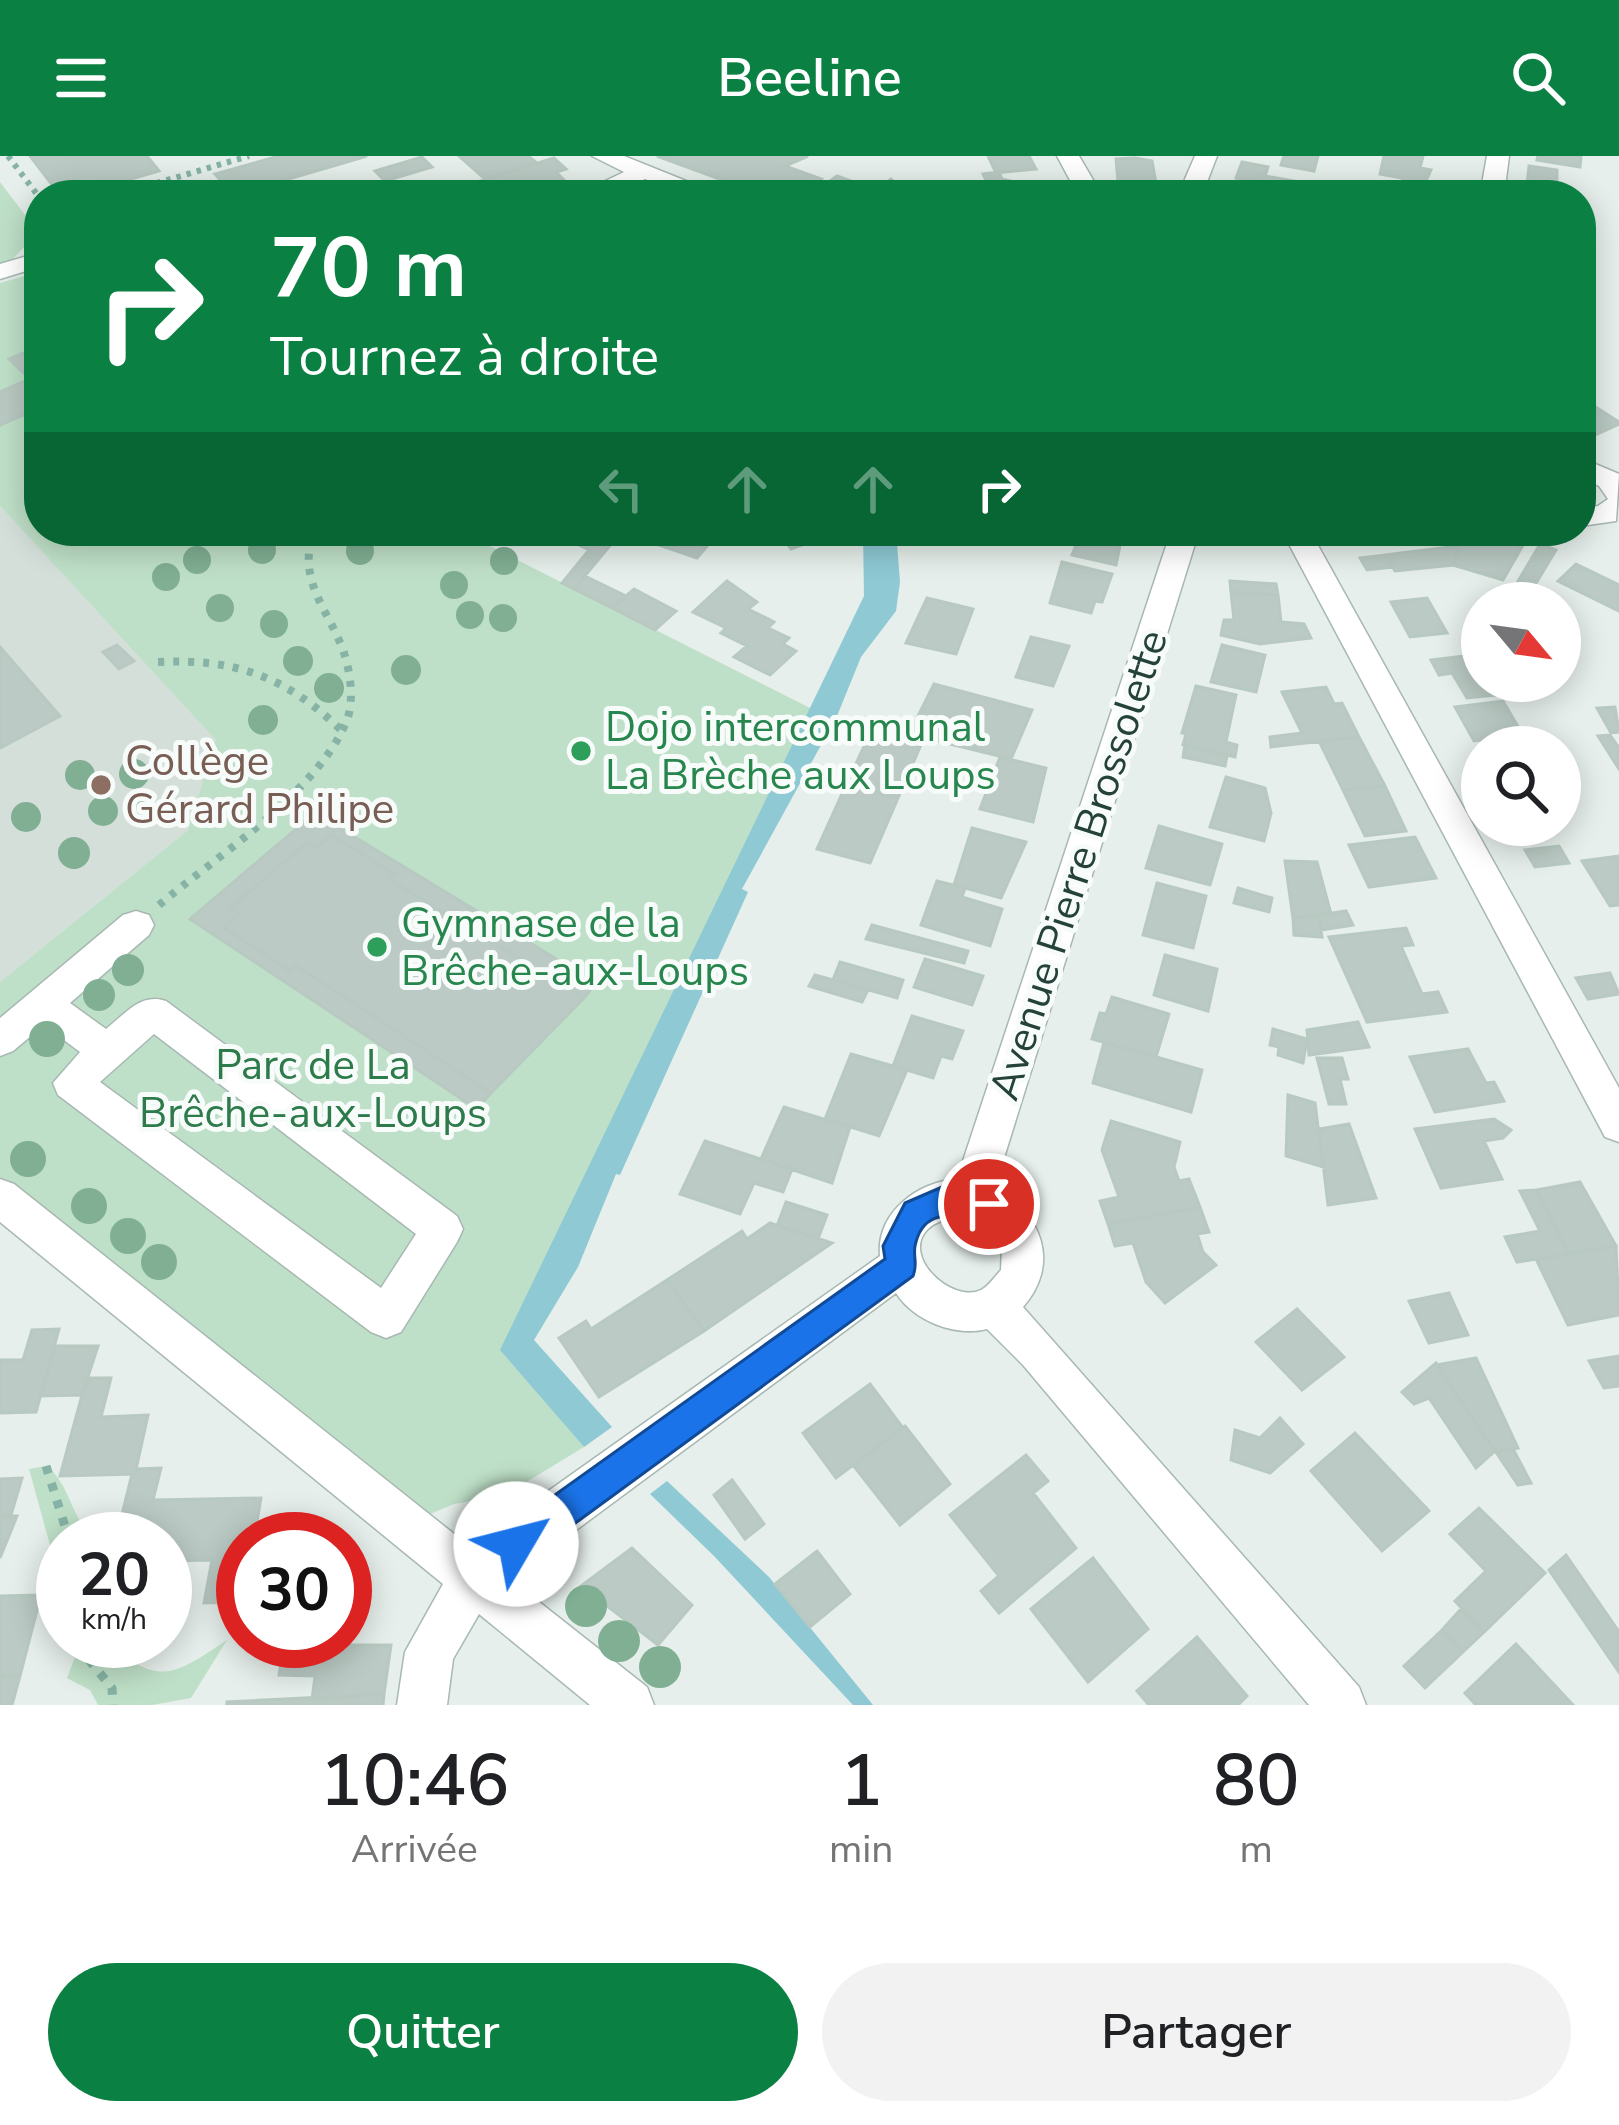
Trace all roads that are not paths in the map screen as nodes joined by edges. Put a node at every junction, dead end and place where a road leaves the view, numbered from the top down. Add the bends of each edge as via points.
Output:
1 (604, 156) edge
2 (645, 172) junction
3 (625, 180) edge
4 (667, 180) edge
5 (1181, 546) edge
6 (1304, 546) edge
7 (136, 925) road end
8 (43, 1004) junction
9 (0, 1040) edge
10 (106, 1051) junction
11 (1619, 1125) edge
12 (0, 1197) edge
13 (970, 1198) junction
14 (902, 1265) junction
15 (993, 1306) junction
16 (473, 1579) junction
17 (422, 1705) edge
18 (629, 1705) edge
19 (1341, 1705) edge

1 - 2 street
2 - 3 street
2 - 4 street
5 - 13 street, Avenue Pierre Brossolette
6 - 11 street
7 - 8 street
8 - 9 street
8 - 10 street
10 - 10 street via 153,1012 442,1229 386,1318 72,1083
12 - 16 street
13 - 14 street via 951,1197 916,1213 899,1246
13 - 15 street via 1004,1215 1023,1246 1019,1281
14 - 15 street via 920,1296 938,1306
14 - 16 street
15 - 19 street
16 - 17 street via 429,1652
16 - 18 street

